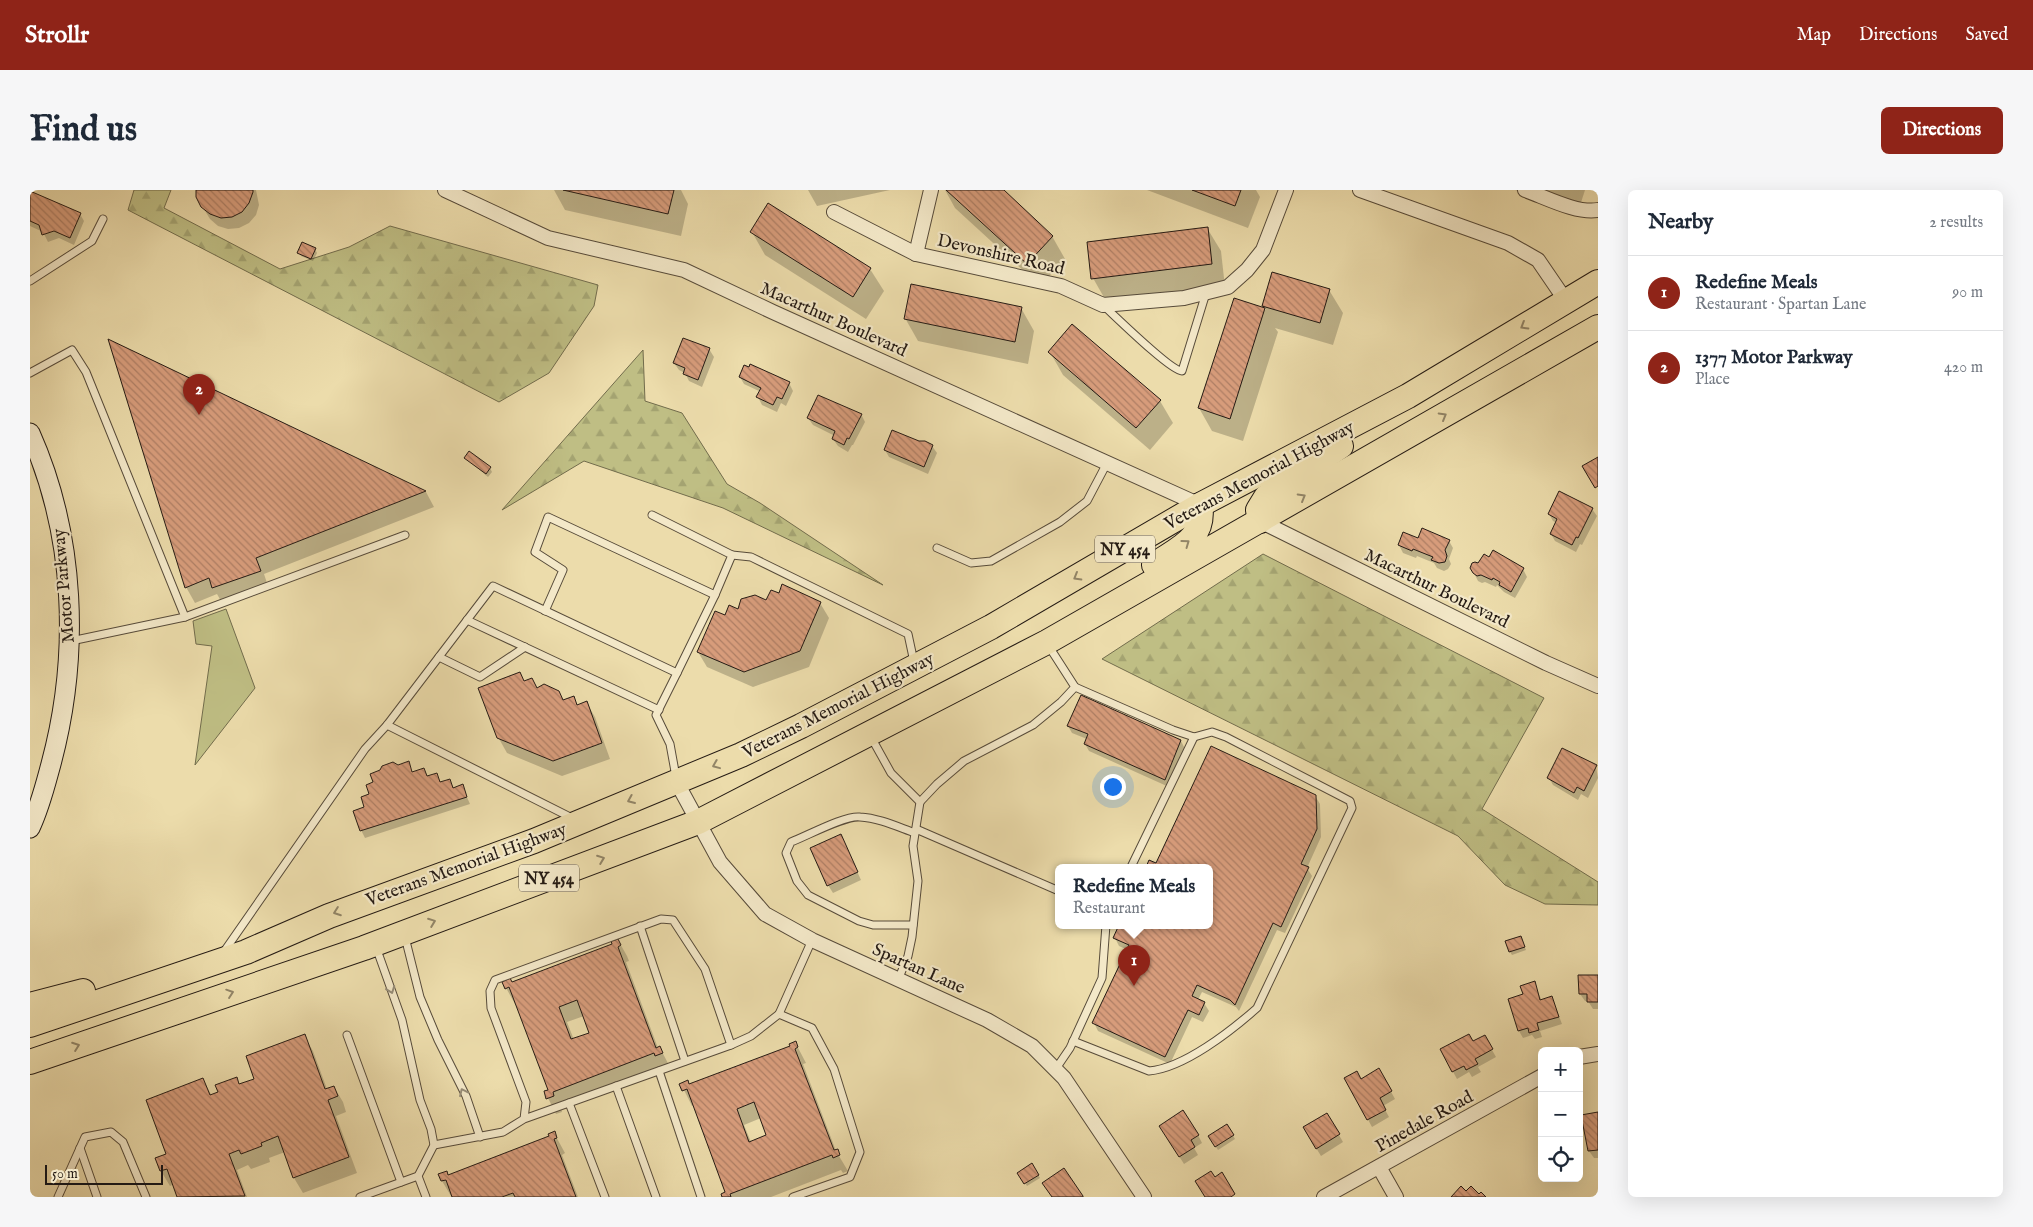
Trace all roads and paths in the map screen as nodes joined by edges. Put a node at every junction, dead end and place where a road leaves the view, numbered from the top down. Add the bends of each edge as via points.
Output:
1 (445, 190) edge
2 (931, 190) edge
3 (1286, 190) edge
4 (1360, 190) edge
5 (1524, 190) edge
6 (1598, 210) edge
7 (834, 212) dead end
8 (103, 219) dead end
9 (916, 254) junction
10 (30, 281) edge
11 (1598, 282) edge
12 (1206, 292) junction
13 (1566, 301) junction
14 (1103, 306) junction
15 (1598, 327) edge
16 (1453, 368) junction
17 (30, 373) edge
18 (30, 433) edge
19 (1107, 462) junction
20 (1200, 505) junction
21 (652, 515) dead end
22 (1260, 521) junction
23 (405, 534) dead end
24 (936, 548) dead end
25 (732, 555) junction
26 (714, 595) junction
27 (545, 610) junction
28 (185, 618) junction
29 (467, 620) junction
30 (70, 642) junction
31 (1047, 642) junction
32 (524, 647) junction
33 (439, 657) junction
34 (915, 666) junction
35 (677, 673) junction
36 (1075, 686) junction
37 (1598, 686) edge
38 (659, 710) junction
39 (387, 725) junction
40 (869, 735) junction
41 (1194, 737) junction
42 (676, 781) junction
43 (920, 802) junction
44 (580, 822) junction
45 (698, 822) junction
46 (30, 828) edge
47 (916, 831) junction
48 (1132, 864) edge
49 (1055, 889) edge
50 (913, 925) junction
51 (640, 926) junction
52 (1106, 929) edge
53 (404, 933) junction
54 (812, 940) junction
55 (375, 944) junction
56 (217, 961) junction
57 (182, 972) junction
58 (898, 980) junction
59 (30, 1005) edge
60 (779, 1014) junction
61 (30, 1025) edge
62 (347, 1035) dead end
63 (1073, 1041) junction
64 (731, 1045) junction
65 (1598, 1054) edge
66 (1583, 1056) edge
67 (686, 1061) junction
68 (30, 1062) edge
69 (1055, 1070) junction
70 (659, 1071) junction
71 (1538, 1078) edge
72 (616, 1086) junction
73 (569, 1103) junction
74 (524, 1119) junction
75 (480, 1137) junction
76 (434, 1145) junction
77 (80, 1148) junction
78 (1379, 1167) junction
79 (418, 1176) junction
80 (401, 1182) junction
81 (58, 1197) edge
82 (97, 1197) edge
83 (146, 1197) edge
84 (360, 1197) edge
85 (426, 1197) edge
86 (605, 1197) edge
87 (656, 1197) edge
88 (701, 1197) edge
89 (793, 1197) edge
90 (1144, 1197) edge
91 (1324, 1197) edge
92 (1396, 1197) edge

1 - 19 street, Macarthur Boulevard via 548,238 684,270
2 - 9 street, Devonshire Road
3 - 12 street via 1263,250 1228,287
4 - 13 street via 1508,243 1538,260
5 - 6 street via 1578,209
7 - 9 street, Devonshire Road
8 - 10 lane via 92,241
9 - 14 street, Devonshire Road via 1061,286
11 - 13 highway, Veterans Memorial Highway / NY 454
12 - 14 street via 1184,298
12 - 14 lane via 1182,371 1178,371
13 -> 16 highway, Veterans Memorial Highway / NY 454
22 -> 15 highway, Veterans Memorial Highway / NY 454
16 - 20 highway, Veterans Memorial Highway / NY 454 via 1408,396
16 - 22 highway via 1266,497 1258,510
17 - 28 lane via 72,350 86,372
18 - 30 main road, Motor Parkway via 41,458 62,534
19 - 20 street, Macarthur Boulevard
19 - 24 lane via 1087,501 1060,522 991,560 971,563
31 -> 20 highway via 1194,537 1200,527
20 -> 34 highway, Veterans Memorial Highway / NY 454 via 991,627
21 - 25 lane
22 - 31 highway, Veterans Memorial Highway / NY 454
22 - 37 street, Macarthur Boulevard
23 - 28 lane
25 - 26 lane
25 - 34 lane via 751,557 908,634
26 - 27 lane via 548,517 535,552 563,570
26 - 35 lane
27 - 29 lane via 493,586
27 - 35 lane
28 - 30 lane
29 - 32 lane
29 - 33 lane
30 - 46 main road, Motor Parkway via 61,728 39,809
31 - 36 lane
31 - 40 highway, Veterans Memorial Highway / NY 454
32 - 33 lane via 480,677
32 - 38 lane
33 - 39 lane
34 -> 42 highway, Veterans Memorial Highway / NY 454 via 741,755
35 - 38 lane
36 - 41 lane
36 - 43 lane via 1062,702 1033,725 964,761
38 - 42 lane via 656,715 670,744
39 - 44 lane
39 - 56 lane via 365,749
40 - 43 lane via 891,773
40 - 45 highway, Veterans Memorial Highway / NY 454
41 - 48 lane
41 - 63 lane via 1212,732 1226,737 1350,800 1352,808 1257,1008 1237,1026 1213,1043 1161,1070 1149,1071
42 -> 44 highway, Veterans Memorial Highway / NY 454
42 - 45 street, Spartan Lane
43 - 47 lane
44 -> 56 highway, Veterans Memorial Highway / NY 454
53 -> 45 highway, Veterans Memorial Highway / NY 454
45 - 54 street, Spartan Lane via 720,862 765,914
47 - 49 lane
47 - 50 lane via 913,846 918,881
47 - 50 lane via 858,816 792,842 786,853 797,881 808,895 859,921 873,925
50 - 58 lane via 908,956
51 - 64 lane via 661,919 673,920 705,969
51 - 67 lane
51 - 74 lane via 495,980 490,991 490,1008 526,1102
52 - 63 lane via 1102,978
53 - 55 highway, Veterans Memorial Highway / NY 454
75 -> 53 lane via 466,1096 420,997
54 - 58 street, Spartan Lane
54 - 60 lane
68 -> 55 highway, Veterans Memorial Highway / NY 454
55 -> 76 lane via 402,1020
56 - 57 highway, Veterans Memorial Highway / NY 454
57 - 59 highway via 103,985
57 - 61 highway, Veterans Memorial Highway / NY 454
58 - 69 street, Spartan Lane via 994,1024 1032,1046
60 - 64 lane via 751,1036
60 - 89 lane via 812,1028 834,1069 860,1152 850,1177
62 - 80 lane
63 - 69 lane
64 - 67 lane
65 - 66 street
67 - 70 lane
69 - 90 street, Spartan Lane
70 - 72 lane
70 - 88 lane
71 - 78 street, Pinedale Road
72 - 73 lane
72 - 87 lane
73 - 74 lane
73 - 86 lane
74 - 75 lane via 503,1132
75 - 76 lane
76 - 79 lane
77 - 81 lane
77 - 82 lane
77 - 83 lane via 85,1137 111,1132 123,1142
78 - 91 street, Pinedale Road
78 - 92 street
79 - 80 lane
79 - 85 lane
80 - 84 lane

